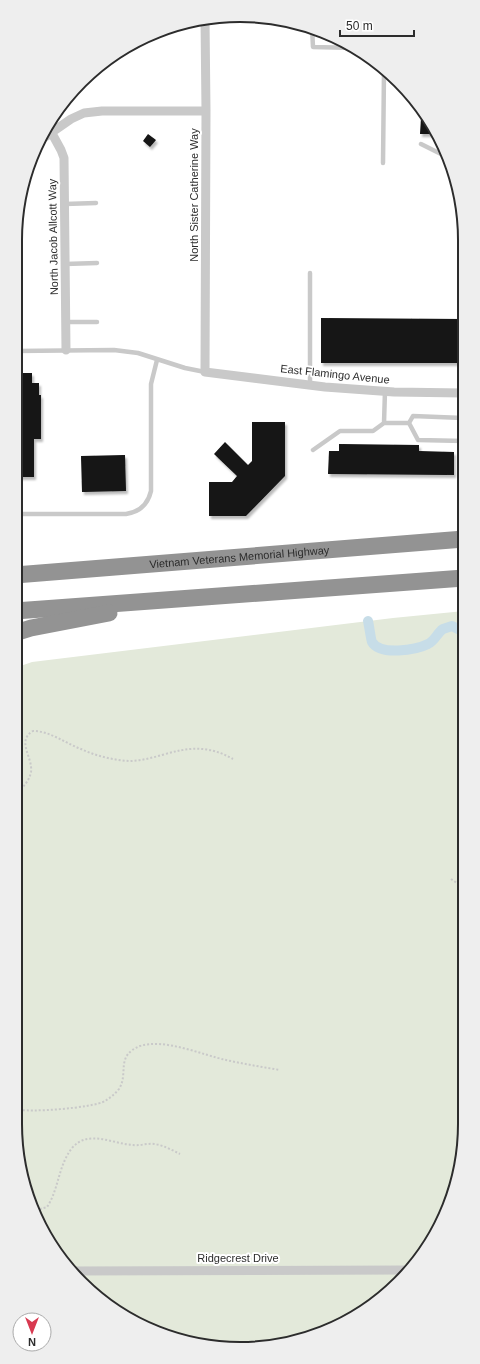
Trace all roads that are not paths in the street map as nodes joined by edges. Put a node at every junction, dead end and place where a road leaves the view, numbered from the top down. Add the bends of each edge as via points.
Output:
1 (204, 25) edge
2 (312, 35) edge
3 (343, 48) edge
4 (384, 76) edge
5 (206, 110) junction
6 (51, 131) edge
7 (50, 133) edge
8 (421, 144) dead end
9 (440, 153) edge
10 (383, 163) dead end
11 (96, 203) dead end
12 (65, 204) junction
13 (97, 263) dead end
14 (65, 264) junction
15 (310, 273) dead end
16 (66, 322) junction
17 (98, 322) dead end
18 (66, 350) junction
19 (22, 351) edge
20 (157, 360) junction
21 (205, 372) junction
22 (310, 384) junction
23 (385, 391) junction
24 (458, 393) edge
25 (458, 418) edge
26 (409, 422) junction
27 (384, 423) junction
28 (458, 441) edge
29 (313, 450) dead end
30 (22, 514) edge
31 (458, 539) edge
32 (22, 570) edge
33 (72, 570) junction
34 (22, 574) edge
35 (458, 578) edge
36 (173, 600) junction
37 (22, 611) edge
38 (22, 631) edge
39 (402, 1270) edge
40 (79, 1271) edge

1 - 5 street, North Sister Catherine Way
2 - 3 lane via 313,47
4 - 10 lane
5 - 6 street via 84,113
5 - 21 street, North Sister Catherine Way
7 - 12 street, North Jacob Allcott Way via 64,158
8 - 9 lane
11 - 12 lane
12 - 14 street, North Jacob Allcott Way
13 - 14 lane
14 - 16 street, North Jacob Allcott Way
15 - 22 lane
16 - 17 lane
16 - 18 street, North Jacob Allcott Way
18 - 19 lane
18 - 20 lane via 114,350
20 - 21 lane
20 - 30 lane via 151,384 151,491 145,505 126,514
21 - 22 street, East Flamingo Avenue
22 - 23 street, East Flamingo Avenue
23 - 24 street, East Flamingo Avenue
23 - 27 lane
25 - 26 lane via 413,416
26 - 27 lane
26 - 28 lane via 418,440
27 - 29 lane via 373,431 340,431
31 - 33 highway, Vietnam Veterans Memorial Highway
32 - 33 highway
33 - 34 highway, Vietnam Veterans Memorial Highway
35 - 36 highway
36 - 37 highway
36 - 38 highway
39 - 40 street, Ridgecrest Drive

